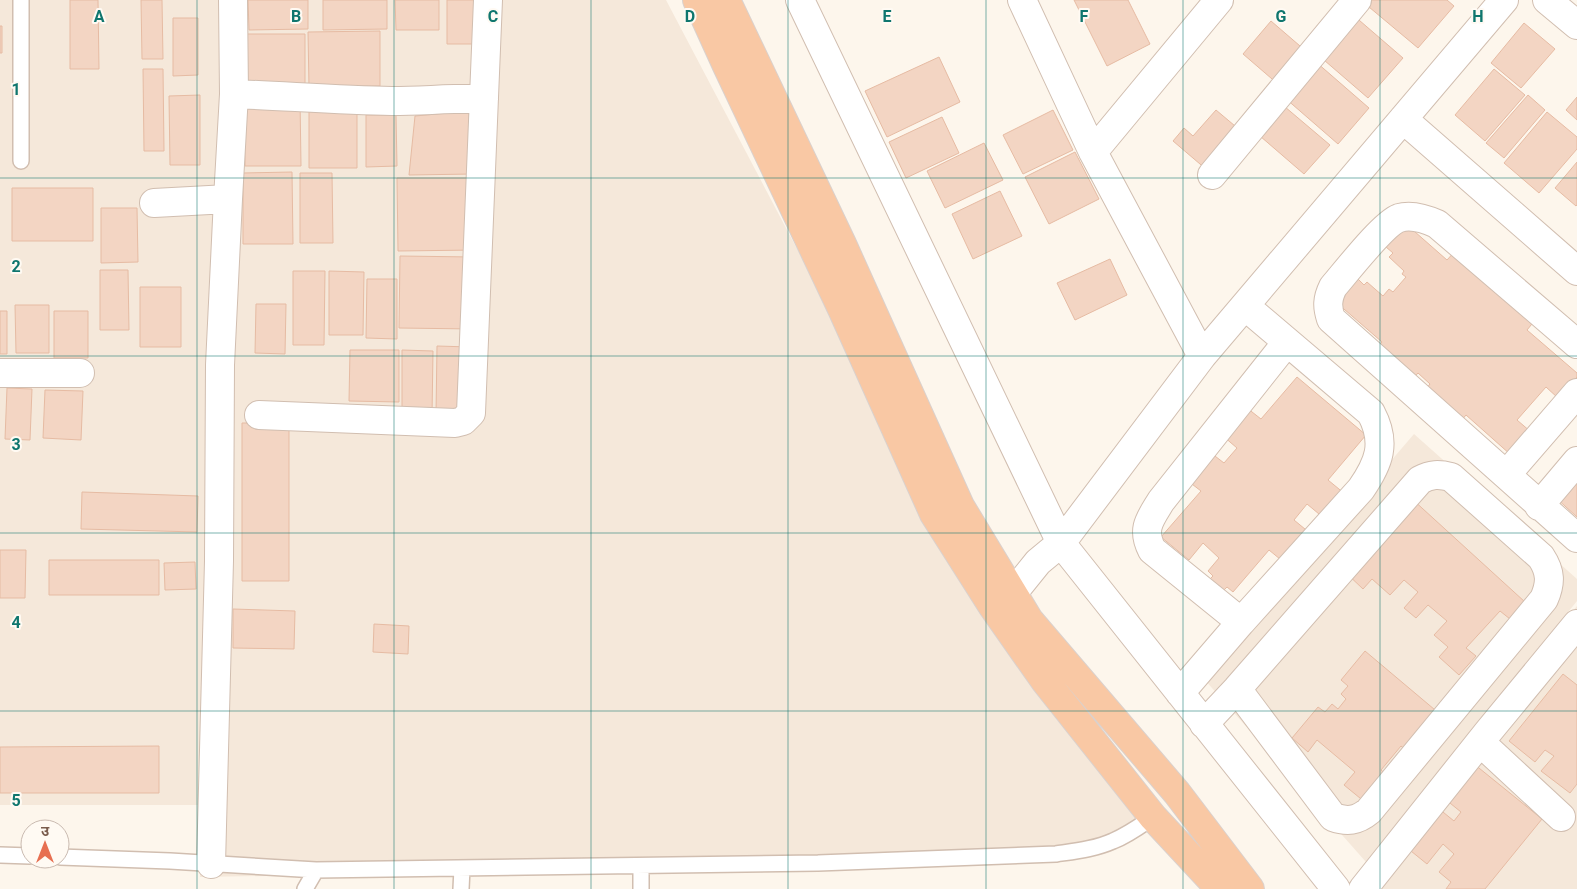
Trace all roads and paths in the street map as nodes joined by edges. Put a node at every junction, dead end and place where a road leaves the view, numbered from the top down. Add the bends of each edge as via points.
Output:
1 (21, 0) edge
2 (233, 0) edge
3 (488, 0) edge
4 (697, 0) edge
5 (726, 0) edge
6 (800, 0) edge
7 (1022, 0) edge
8 (1219, 0) edge
9 (1357, 0) edge
10 (1504, 0) edge
11 (1548, 0) edge
12 (1577, 25) edge
13 (234, 94) junction
14 (484, 100) junction
15 (1403, 119) junction
16 (1093, 152) junction
17 (21, 161) dead end
18 (1212, 175) dead end
19 (228, 199) junction
20 (154, 203) dead end
21 (1577, 271) edge
22 (855, 274) junction
23 (830, 284) junction
24 (1245, 306) junction
25 (1288, 342) junction
26 (1577, 344) edge
27 (1202, 356) junction
28 (0, 373) edge
29 (80, 373) dead end
30 (1577, 393) edge
31 (259, 415) dead end
32 (1577, 461) edge
33 (1507, 474) junction
34 (1539, 506) junction
35 (1577, 538) edge
36 (1061, 543) junction
37 (1003, 600) junction
38 (1241, 622) junction
39 (1577, 624) edge
40 (1237, 689) junction
41 (1180, 693) junction
42 (1204, 724) junction
43 (1480, 742) junction
44 (1153, 817) junction
45 (1561, 817) dead end
46 (0, 855) edge
47 (20, 856) edge
48 (70, 857) edge
49 (211, 864) junction
50 (641, 866) junction
51 (462, 868) junction
52 (316, 870) junction
53 (1372, 886) edge
54 (305, 889) edge
55 (461, 889) edge
56 (641, 889) edge
57 (1220, 889) edge
58 (1250, 889) edge
59 (1336, 889) edge

1 - 17 lane
2 - 13 street
3 - 14 street
4 - 23 highway
5 - 22 highway
6 - 36 street
7 - 16 street
8 - 16 street
9 - 18 street
10 - 15 street
11 - 12 street
13 - 14 street via 390,101
13 - 19 street
14 - 31 street via 472,410 469,417 455,423
15 - 21 street
15 - 24 street
16 - 27 street
19 - 20 street
19 - 49 street via 220,366 220,561
22 - 23 highway
22 - 37 highway
23 - 37 highway via 934,514
24 - 25 street
24 - 27 street
25 - 38 street via 1371,414 1380,437 1379,449 1361,489
25 - 38 street via 1160,501 1146,530 1152,550
26 - 33 street via 1425,218 1400,218 1388,225 1333,287 1327,307 1331,319
27 - 36 street
28 - 29 street
30 - 33 street
32 - 34 street
33 - 34 street
34 - 35 street
36 - 37 street via 1038,562
36 - 41 street
37 - 44 highway via 1045,681
37 - 58 highway via 1030,620 1177,793
38 - 41 street
39 - 43 street
40 - 40 street via 1420,480 1429,476 1451,477 1546,565 1550,581 1544,599 1360,818 1342,820 1333,817
40 - 42 street
41 - 42 street
42 - 59 street
43 - 45 street
43 - 53 street
44 - 50 lane via 1113,841 1056,854
44 - 57 highway
46 - 47 lane
48 - 49 lane
49 - 52 lane
50 - 51 lane
50 - 56 lane
51 - 52 lane
51 - 55 lane
52 - 54 lane

